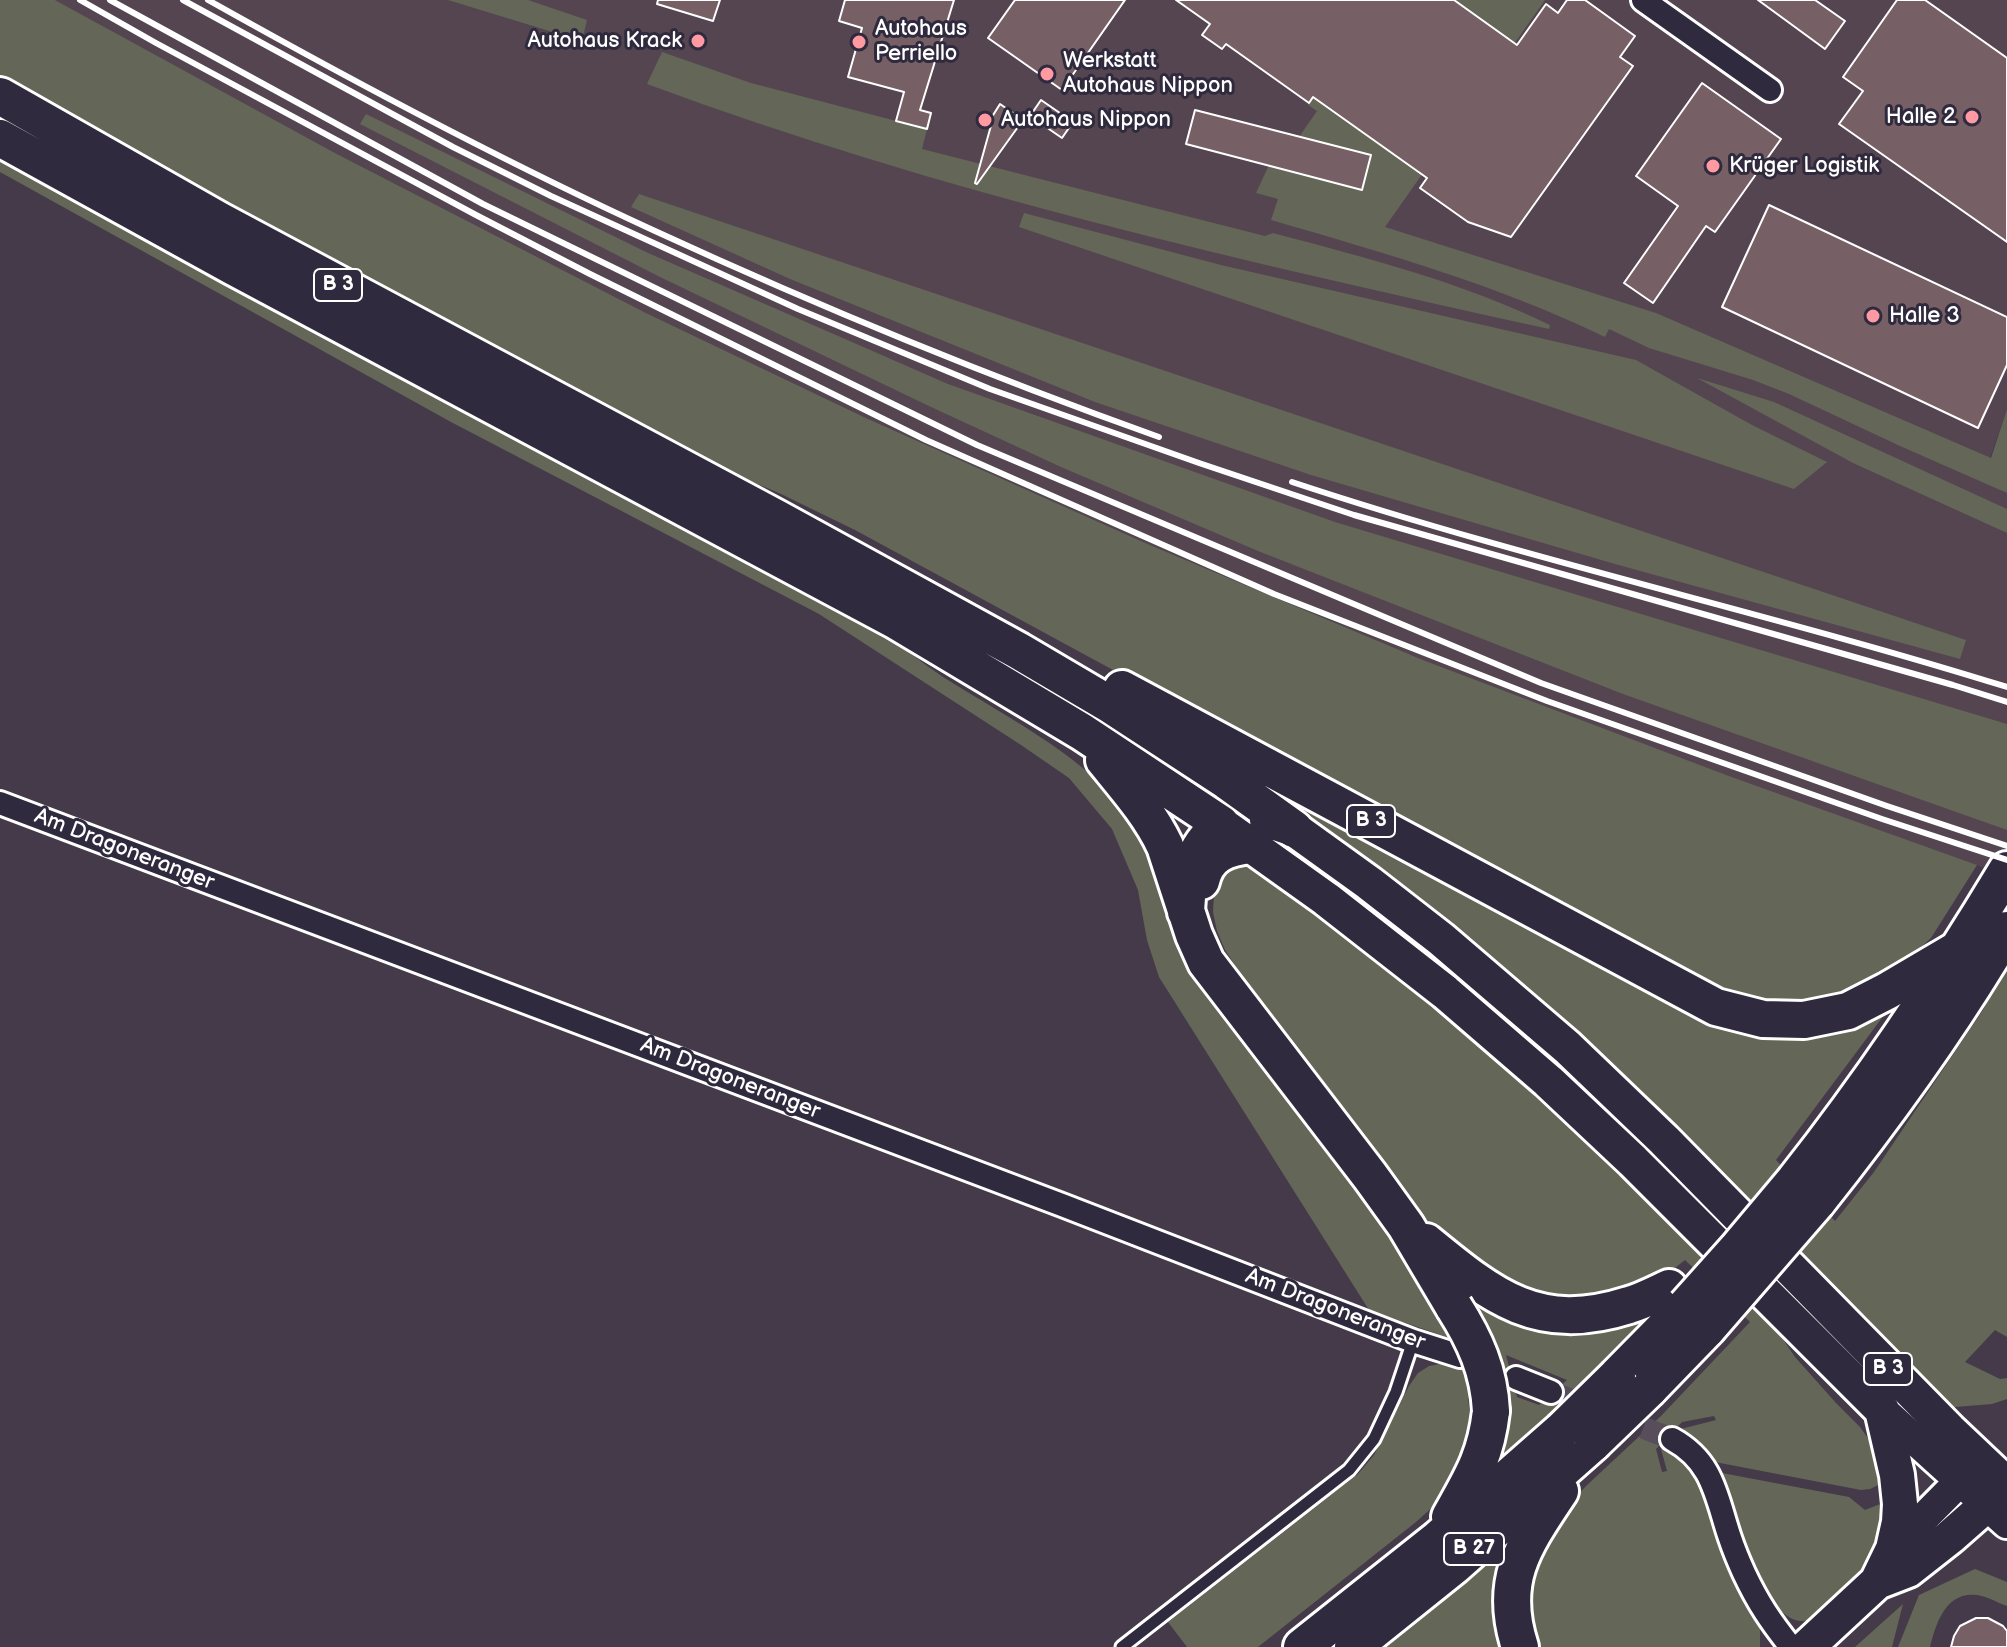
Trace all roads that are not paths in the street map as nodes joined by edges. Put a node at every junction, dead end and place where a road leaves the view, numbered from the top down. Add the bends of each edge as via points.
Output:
1 (1643, 0) edge
2 (1770, 90) dead end
3 (0, 96) edge
4 (0, 138) edge
5 (1019, 651) junction
6 (1082, 732) junction
7 (0, 803) edge
8 (1221, 824) junction
9 (1294, 829) junction
10 (1251, 845) junction
11 (2007, 870) edge
12 (1186, 912) junction
13 (1985, 936) edge
14 (1229, 989) junction
15 (1806, 1191) junction
16 (1406, 1226) junction
17 (1687, 1308) junction
18 (1413, 1341) junction
19 (1460, 1356) dead end
20 (1516, 1378) dead end
21 (1551, 1392) tunnel mouth
22 (1882, 1410) junction
23 (1672, 1439) tunnel mouth
24 (1581, 1440) junction
25 (1971, 1471) junction
26 (2002, 1500) edge
27 (1438, 1539) junction
28 (1893, 1549) junction
29 (1877, 1582) junction
30 (1122, 1647) edge
31 (1302, 1647) edge
32 (1353, 1647) edge
33 (1520, 1647) edge
34 (1791, 1647) edge
35 (1807, 1647) edge

1 - 2 street
3 - 5 highway, B 3 via 220,221
4 - 6 highway, B 3 via 895,620
5 - 9 highway, B 3 via 1123,712
5 - 13 highway, B 3 via 1143,698 1716,1007 1763,1019 1804,1020 1848,1011
6 - 8 highway, B 3
6 - 12 highway via 1159,833
7 - 18 street, Am Dragoneranger
8 - 9 main road via 1251,816
8 - 10 main road, B 3
8 - 12 highway via 1195,856
9 - 25 main road, B 3 via 1441,939 1567,1047 1890,1372
10 - 14 highway via 1214,857 1201,880 1204,927
10 - 22 main road, B 3 via 1445,992 1548,1081
11 - 13 highway, B 3
12 - 14 highway via 1202,955
13 - 15 highway, B 3 via 1904,1033 1858,1099
14 - 16 highway
15 - 17 highway, B 3, bridge
15 - 17 highway, B 3, bridge via 1737,1249
16 - 17 highway via 1487,1290 1533,1311 1563,1316 1631,1305
16 - 27 highway, bridge via 1472,1336 1482,1359 1491,1411 1482,1456
17 - 24 highway, bridge via 1633,1383
18 - 19 street, Am Dragoneranger
18 - 30 lane via 1374,1439 1349,1470
20 - 21 street
22 - 25 main road, B 3
22 - 28 main road, B 3 via 1899,1484
23 - 34 street via 1705,1468 1745,1575 1765,1615
24 - 27 highway
24 - 32 highway, B 27 via 1454,1566
24 - 33 highway via 1519,1560 1511,1606
25 - 26 main road, B 3
25 - 28 main road, B 3
26 - 29 main road, B 3 via 1908,1570
27 - 31 highway, B 27
28 - 29 main road, B 3
29 - 35 main road, B 3

